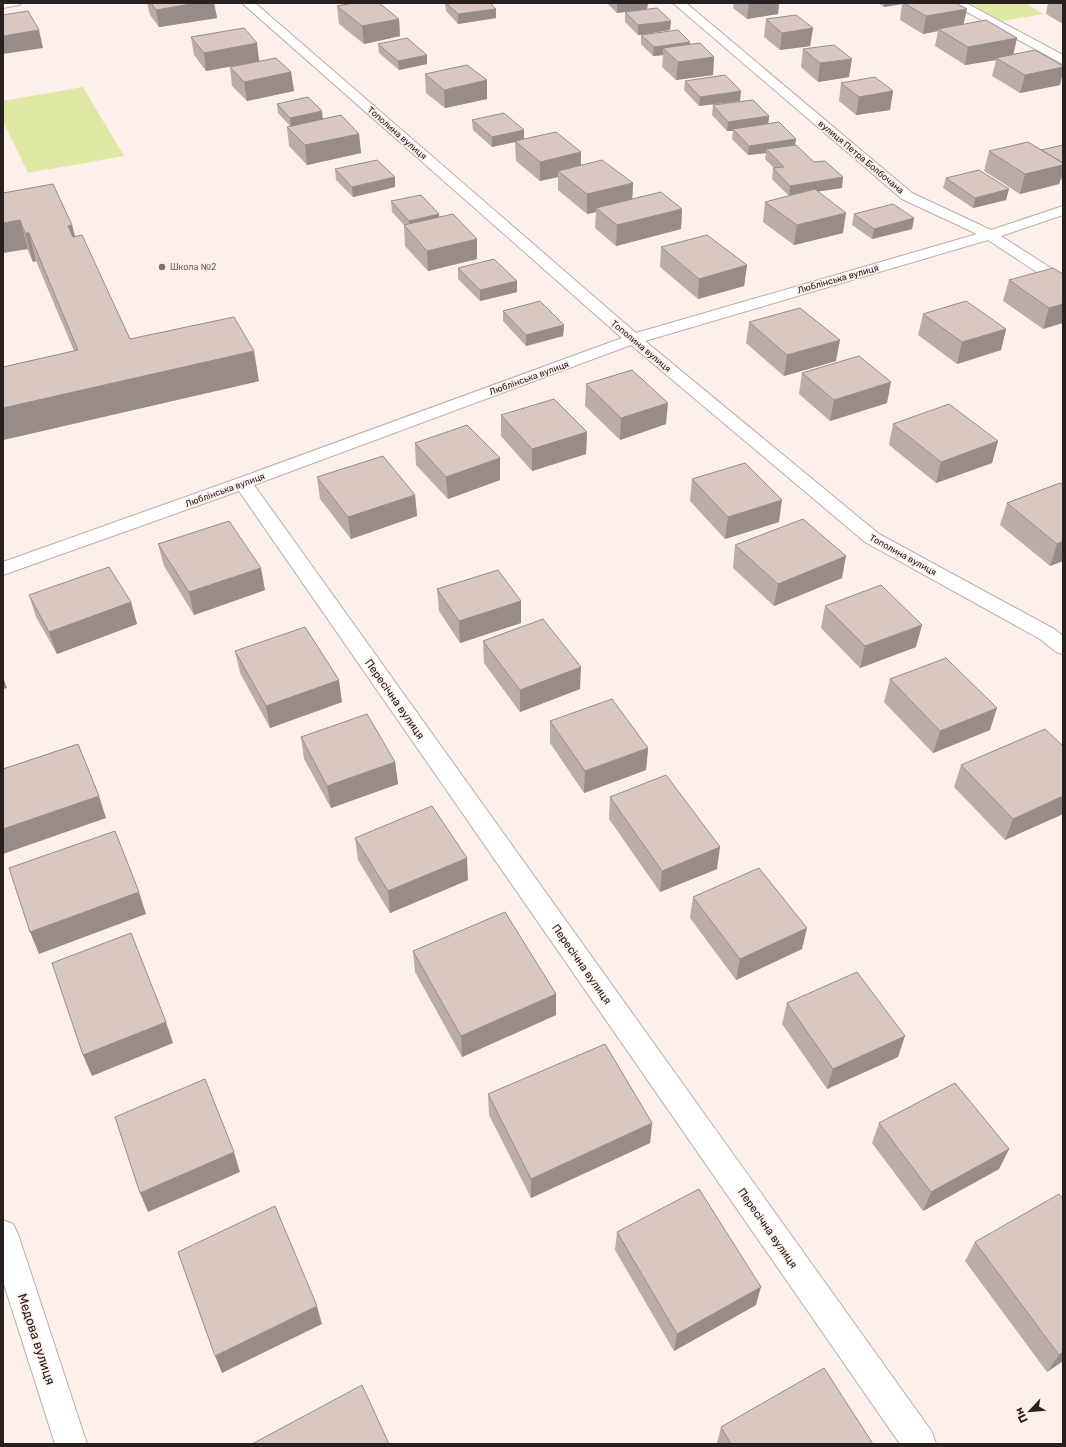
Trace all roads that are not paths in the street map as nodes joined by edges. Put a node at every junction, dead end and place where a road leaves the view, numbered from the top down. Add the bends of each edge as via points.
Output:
1 (16, 3) edge
2 (248, 3) edge
3 (679, 3) edge
4 (958, 3) edge
5 (3, 5) edge
6 (1063, 60) edge
7 (1063, 210) edge
8 (990, 235) junction
9 (1063, 283) edge
10 (633, 339) junction
11 (243, 483) junction
12 (3, 569) edge
13 (1055, 632) edge
14 (1063, 648) edge
15 (3, 1234) edge
16 (71, 1444) edge
17 (920, 1444) edge

1 - 5 street
2 - 10 street, Тополина вулиця
3 - 8 street, вулиця Петра Болбочана via 907,196
4 - 6 street
7 - 8 street, Люблінська вулиця
8 - 9 street, вулиця Петра Болбочана
8 - 10 street, Люблінська вулиця
10 - 11 street, Люблінська вулиця
10 - 13 street, Тополина вулиця via 872,538
11 - 12 street, Люблінська вулиця
11 - 17 street, Пересічна вулиця
13 - 14 street, Тополина вулиця
15 - 16 street, Медова вулиця

